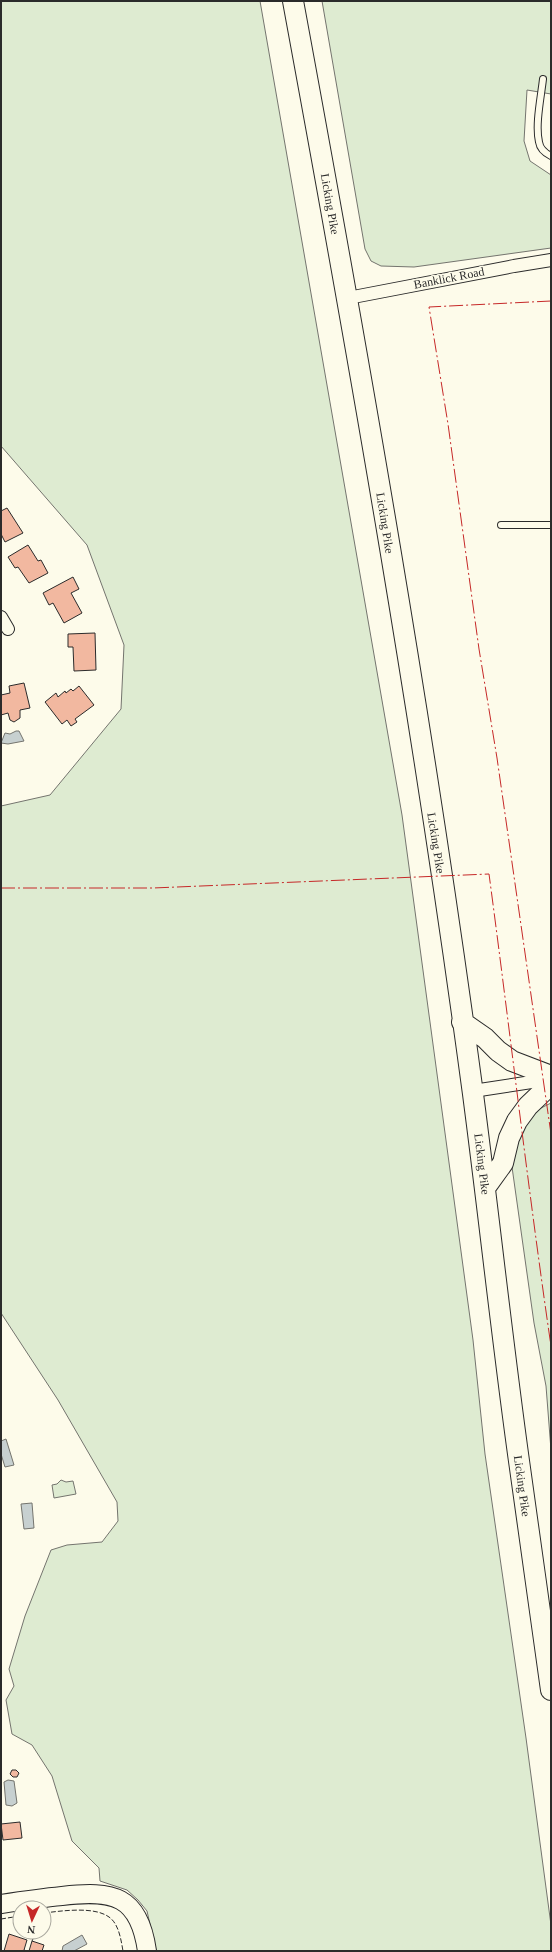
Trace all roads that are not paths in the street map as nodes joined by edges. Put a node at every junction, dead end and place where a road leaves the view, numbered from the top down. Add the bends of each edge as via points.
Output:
1 (293, 1) edge
2 (543, 79) dead end
3 (551, 156) edge
4 (551, 260) edge
5 (348, 298) junction
6 (551, 525) edge
7 (501, 526) dead end
8 (1, 617) edge
9 (8, 629) dead end
10 (462, 1022) junction
11 (551, 1078) edge
12 (551, 1084) edge
13 (473, 1091) junction
14 (485, 1188) junction
15 (551, 1690) edge
16 (1, 1904) edge
17 (148, 1951) edge

1 - 5 main road, Licking Pike
2 - 3 lane via 538,122 539,143 544,152
4 - 5 street, Banklick Road
5 - 10 main road, Licking Pike via 405,642
6 - 7 lane
8 - 9 street
10 - 11 main road via 512,1061
10 - 13 main road, Licking Pike
11 - 13 street
12 - 14 main road via 528,1106 517,1121 509,1138 503,1162
13 - 14 main road, Licking Pike
14 - 15 main road, Licking Pike
16 - 17 main road via 89,1893 118,1898 138,1917

